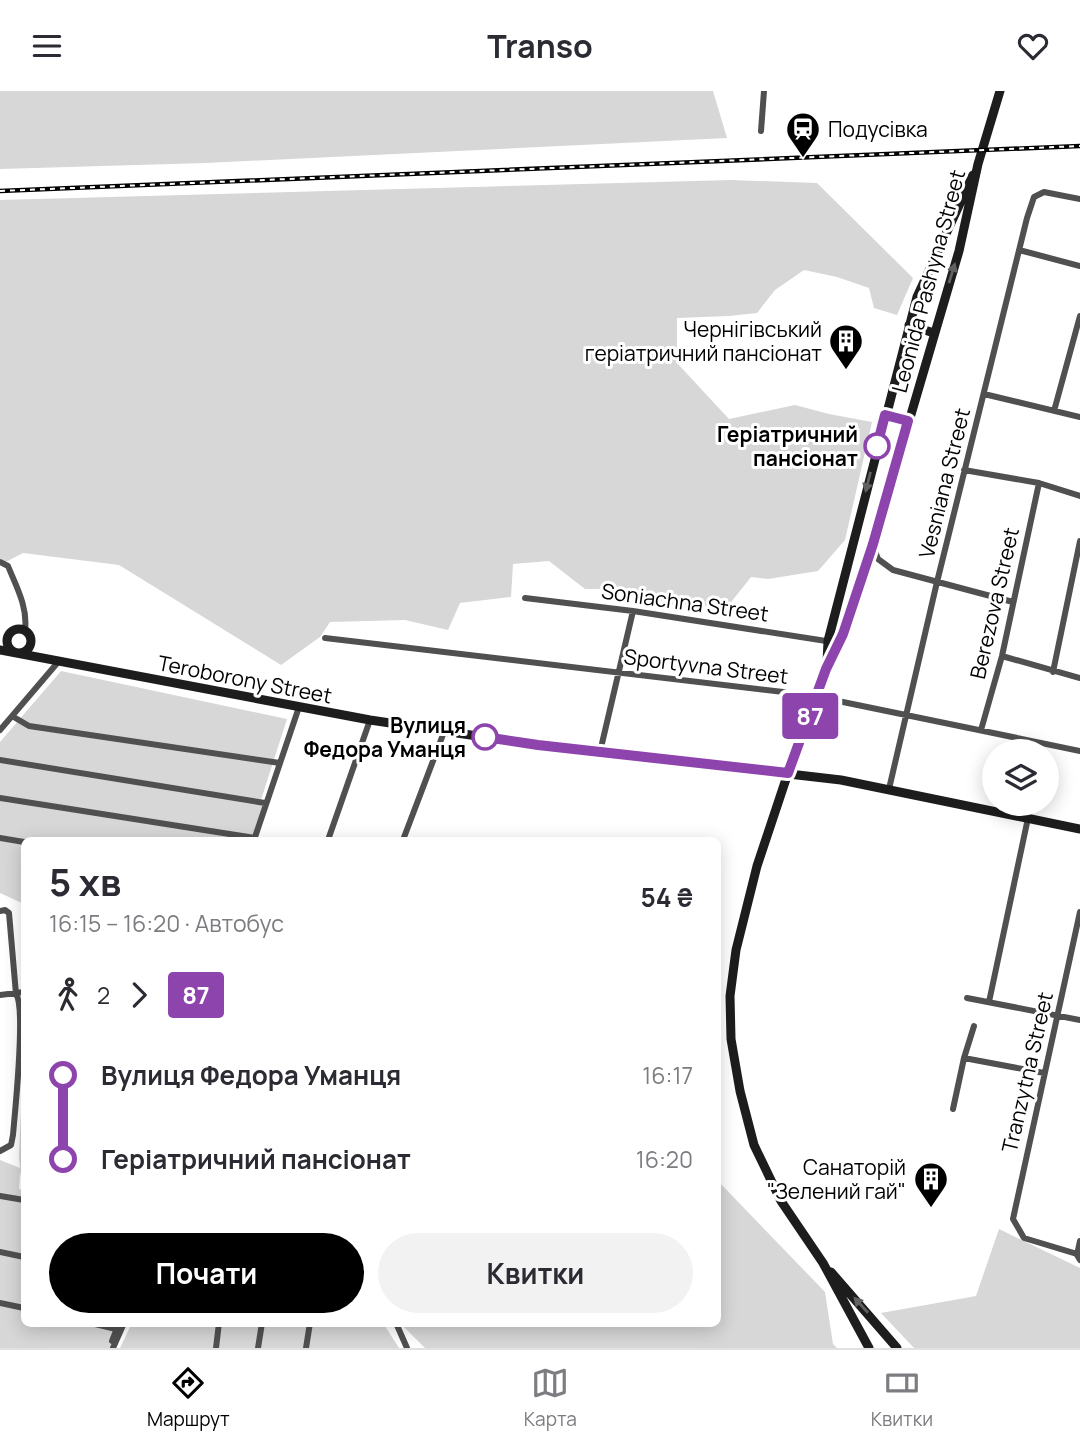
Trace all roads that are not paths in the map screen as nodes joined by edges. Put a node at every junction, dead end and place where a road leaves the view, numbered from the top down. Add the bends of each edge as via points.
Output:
1 (764, 91) edge
2 (1000, 91) edge
3 (761, 131) dead end
4 (978, 164) junction
5 (1080, 199) edge
6 (1019, 250) junction
7 (1080, 266) edge
8 (1080, 316) edge
9 (909, 325) junction
10 (934, 333) junction
11 (1077, 340) edge
12 (984, 394) junction
13 (1054, 411) junction
14 (885, 415) junction
15 (1080, 417) edge
16 (908, 421) junction
17 (964, 470) junction
18 (1039, 483) junction
19 (1080, 496) edge
20 (1080, 541) edge
21 (873, 544) junction
22 (0, 562) edge
23 (1076, 575) edge
24 (936, 582) junction
25 (525, 598) dead end
26 (1013, 602) junction
27 (633, 611) junction
28 (24, 629) junction
29 (10, 632) junction
30 (0, 638) edge
31 (325, 638) dead end
32 (31, 639) junction
33 (828, 641) junction
34 (839, 642) junction
35 (0, 650) edge
36 (15, 653) junction
37 (1002, 656) junction
38 (64, 662) junction
39 (826, 669) junction
40 (1053, 671) junction
41 (618, 673) junction
42 (1080, 678) edge
43 (817, 697) junction
44 (299, 707) junction
45 (905, 714) junction
46 (12, 716) junction
47 (370, 720) junction
48 (0, 730) edge
49 (981, 730) junction
50 (444, 732) junction
51 (1080, 751) edge
52 (600, 752) junction
53 (0, 760) edge
54 (280, 763) junction
55 (788, 773) junction
56 (889, 789) junction
57 (0, 798) edge
58 (265, 803) junction
59 (1028, 818) junction
60 (1080, 829) edge
61 (243, 837) edge
62 (256, 837) edge
63 (329, 837) edge
64 (403, 837) edge
65 (0, 838) edge
66 (21, 842) edge
67 (0, 911) edge
68 (1080, 912) edge
69 (14, 974) junction
70 (21, 978) edge
71 (21, 993) edge
72 (16, 994) junction
73 (0, 995) edge
74 (967, 997) dead end
75 (989, 1002) junction
76 (1058, 1016) junction
77 (1080, 1020) edge
78 (21, 1023) edge
79 (974, 1026) dead end
80 (964, 1058) junction
81 (1044, 1073) junction
82 (21, 1077) edge
83 (15, 1106) junction
84 (21, 1108) edge
85 (953, 1109) dead end
86 (0, 1151) edge
87 (0, 1196) edge
88 (21, 1200) edge
89 (1080, 1241) edge
90 (0, 1252) edge
91 (21, 1256) edge
92 (1079, 1257) edge
93 (823, 1263) junction
94 (0, 1303) edge
95 (21, 1307) edge
96 (117, 1327) edge
97 (122, 1327) edge
98 (219, 1327) edge
99 (261, 1327) edge
100 (309, 1327) edge
101 (398, 1327) edge
102 (111, 1348) edge
103 (216, 1348) edge
104 (258, 1348) edge
105 (306, 1348) edge
106 (407, 1348) edge
107 (869, 1348) edge
108 (897, 1348) edge

1 - 3 street
2 - 4 main road
4 - 9 main road, Leonida Pashyna Street via 928,269
10 -> 4 main road, Leonida Pashyna Street
5 - 6 street, Vesniana Street via 1044,192 1034,197
6 - 7 street
6 - 12 street, Vesniana Street
8 - 11 street
9 - 10 main road
9 - 14 main road, Leonida Pashyna Street
10 - 16 main road, Leonida Pashyna Street
11 - 13 street
12 - 13 street
12 - 17 street, Vesniana Street
13 - 15 street
14 - 16 main road
14 -> 33 main road, Leonida Pashyna Street
16 - 21 main road, Leonida Pashyna Street
17 - 18 street
17 - 24 street, Vesniana Street
18 - 19 street
18 - 26 street, Berezova Street
20 - 23 street
21 - 24 street via 878,559 893,570
21 - 34 main road, Leonida Pashyna Street
22 - 28 street via 8,566 26,618
23 - 40 street
24 - 26 street
24 - 45 street, Vesniana Street
25 - 27 street, Soniachna Street
26 - 37 street, Berezova Street
27 - 33 street, Soniachna Street
27 - 41 street
28 - 29 main road
28 - 32 main road
29 - 30 main road
29 - 36 main road via 6,642
31 - 41 street, Sportyvna Street
32 - 36 main road via 27,650
32 - 38 main road via 40,651
33 - 34 street, Soniachna Street
33 - 39 main road, Leonida Pashyna Street
34 - 39 main road, Leonida Pashyna Street
35 - 36 main road, Teroborony Street
36 - 38 main road, Teroborony Street
37 - 40 street
37 - 49 street, Berezova Street
38 - 44 main road, Teroborony Street
38 - 46 street
39 - 43 main road
40 - 42 street
41 - 43 street, Sportyvna Street
41 - 52 street
43 - 45 street, Sportyvna Street
43 - 55 main road
44 - 47 main road, Teroborony Street
44 - 54 street
45 - 49 street, Sportyvna Street
45 - 56 street, Vesniana Street
46 - 48 street
46 - 54 street via 29,726
47 - 50 main road, Teroborony Street
47 - 63 street
49 - 51 street, Sportyvna Street
50 - 52 main road, Teroborony Street
50 - 64 street
52 - 55 main road, Teroborony Street
53 - 58 street
54 - 58 street
55 - 56 main road, Teroborony Street
55 - 93 main road via 757,866 736,950 731,1039 754,1145 781,1201
56 - 59 main road, Teroborony Street
57 - 61 street
58 - 62 street
59 - 60 main road, Teroborony Street
59 - 75 street
65 - 66 street
67 - 69 street via 9,913
68 - 76 street, Tranzytna Street
69 - 70 street
69 - 72 street
71 - 72 street
72 - 73 street
72 - 78 street
74 - 75 street
75 - 76 street
76 - 77 street
76 - 81 street, Tranzytna Street
79 - 80 street
80 - 81 street
80 - 85 street
81 - 92 street, Tranzytna Street via 1013,1219 1024,1238
82 - 83 street
83 - 84 street
83 - 86 street via 11,1145
87 - 88 street
89 - 92 street
90 - 91 street
93 - 107 main road
108 -> 93 main road
94 - 95 street
96 - 102 street
97 - 102 street
98 - 103 street
99 - 104 street
100 - 105 street
101 - 106 street

